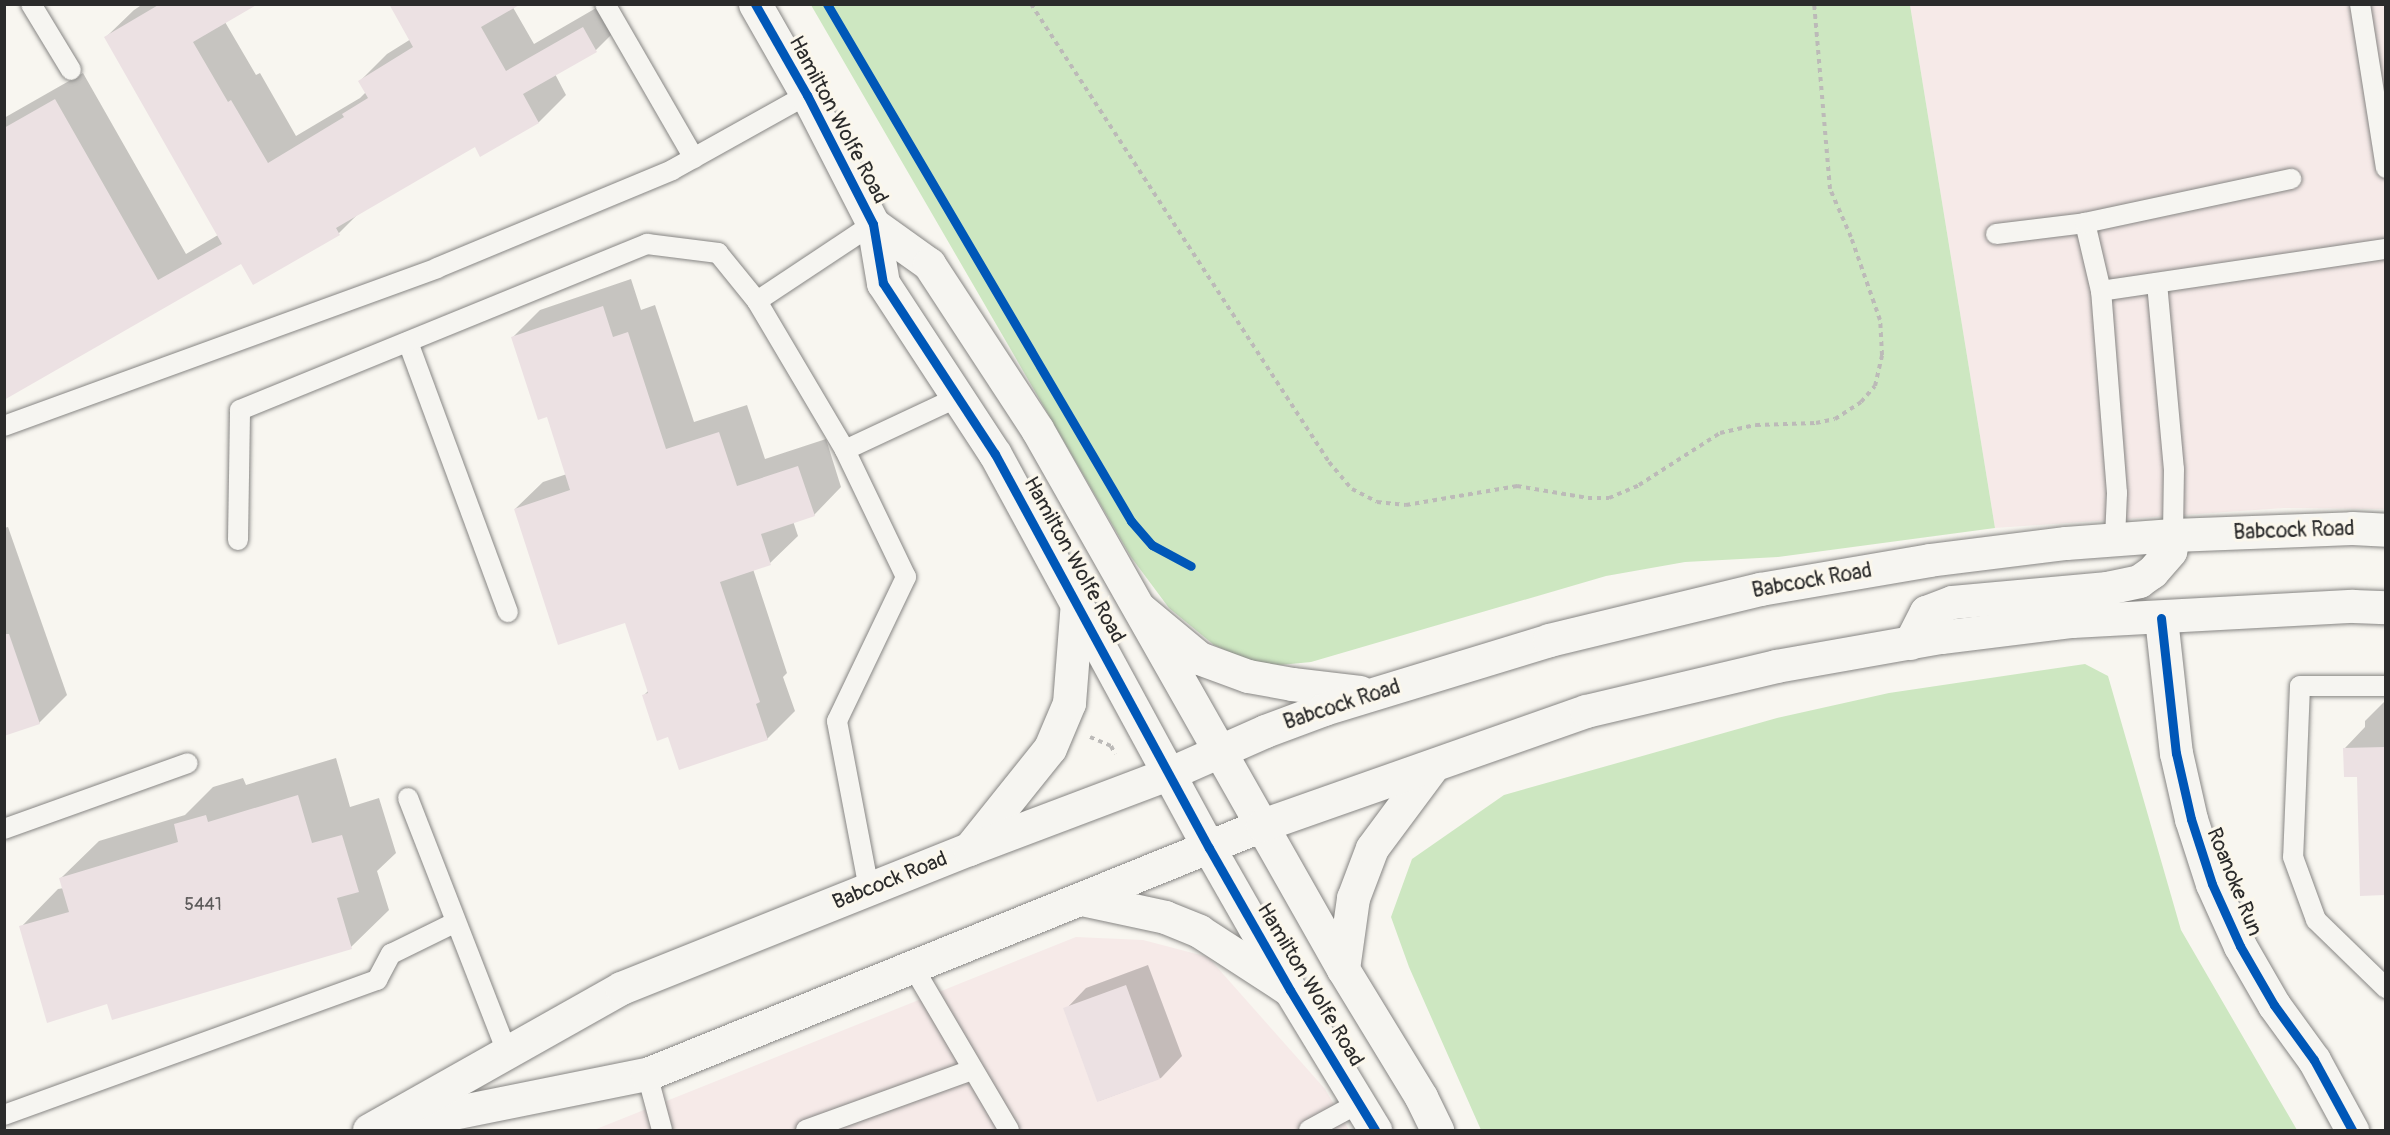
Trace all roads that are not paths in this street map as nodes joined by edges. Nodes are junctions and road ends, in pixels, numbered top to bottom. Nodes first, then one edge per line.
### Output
1 (31, 4) edge
2 (605, 4) edge
3 (755, 4) edge
4 (2361, 4) edge
5 (71, 70) dead end
6 (807, 95) junction
7 (694, 158) junction
8 (2385, 168) edge
9 (2291, 179) dead end
10 (2085, 222) junction
11 (873, 224) junction
12 (1996, 234) dead end
13 (2385, 249) edge
14 (2157, 283) junction
15 (2101, 291) junction
16 (757, 301) junction
17 (408, 342) junction
18 (958, 397) junction
19 (4, 426) edge
20 (845, 450) junction
21 (2385, 530) edge
22 (2173, 535) junction
23 (2115, 539) junction
24 (238, 540) dead end
25 (1077, 602) junction
26 (2385, 607) edge
27 (1140, 609) junction
28 (508, 612) dead end
29 (2161, 618) junction
30 (1910, 643) junction
31 (2385, 686) edge
32 (1374, 694) junction
33 (1221, 752) junction
34 (188, 763) dead end
35 (1433, 766) junction
36 (1168, 774) junction
37 (408, 798) dead end
38 (1262, 825) junction
39 (4, 829) edge
40 (1209, 848) junction
41 (969, 849) junction
42 (869, 889) junction
43 (1082, 899) junction
44 (456, 922) junction
45 (913, 967) junction
46 (1343, 969) junction
47 (2385, 988) edge
48 (1290, 990) junction
49 (507, 1052) junction
50 (972, 1070) junction
51 (647, 1074) junction
52 (1359, 1102) junction
53 (4, 1115) edge
54 (370, 1130) edge
55 (662, 1131) edge
56 (806, 1131) edge
57 (1009, 1131) edge
58 (1309, 1131) edge
59 (1375, 1131) edge
60 (1437, 1131) edge
61 (2352, 1131) edge

1 - 5 lane
2 - 7 lane
3 - 6 main road, Hamilton Wolfe Road
4 - 8 lane
6 - 7 lane
6 - 11 main road, Hamilton Wolfe Road
7 - 19 lane
9 - 10 lane
10 - 12 lane
10 - 15 lane
11 - 16 lane
11 - 18 main road, Hamilton Wolfe Road
11 - 27 main road, Hamilton Wolfe Road
13 - 14 lane
14 - 15 lane
14 - 22 lane
15 - 23 lane
16 - 17 lane
16 - 20 lane
17 - 24 lane
17 - 28 lane
18 - 20 lane
18 - 25 main road, Hamilton Wolfe Road
20 - 42 lane
21 - 22 main road, Babcock Road
22 - 23 main road, Babcock Road
22 - 30 main road
23 - 32 main road, Babcock Road
25 - 36 main road, Hamilton Wolfe Road
25 - 41 main road
26 - 29 main road, Babcock Road
27 - 32 main road
27 - 33 main road, Hamilton Wolfe Road
29 - 30 main road, Babcock Road
29 - 61 main road, Roanoke Run
30 - 35 main road, Babcock Road
31 - 47 lane
32 - 33 main road, Babcock Road
33 - 36 main road, Babcock Road
33 - 38 main road, Hamilton Wolfe Road
34 - 39 lane
35 - 38 main road, Babcock Road
35 - 46 main road
36 - 40 main road, Hamilton Wolfe Road
36 - 41 main road, Babcock Road
37 - 44 lane
38 - 40 main road, Babcock Road
38 - 46 main road, Hamilton Wolfe Road
40 - 43 main road, Babcock Road
40 - 48 main road, Hamilton Wolfe Road
41 - 42 main road, Babcock Road
42 - 49 main road, Babcock Road
43 - 45 main road, Babcock Road
43 - 48 main road
44 - 49 lane
44 - 53 lane
45 - 50 lane
45 - 51 main road, Babcock Road
46 - 60 main road, Hamilton Wolfe Road
48 - 52 main road, Hamilton Wolfe Road
49 - 54 main road, Babcock Road
50 - 56 lane
50 - 57 lane
51 - 54 main road, Babcock Road
51 - 55 lane
52 - 58 lane
52 - 59 main road, Hamilton Wolfe Road

